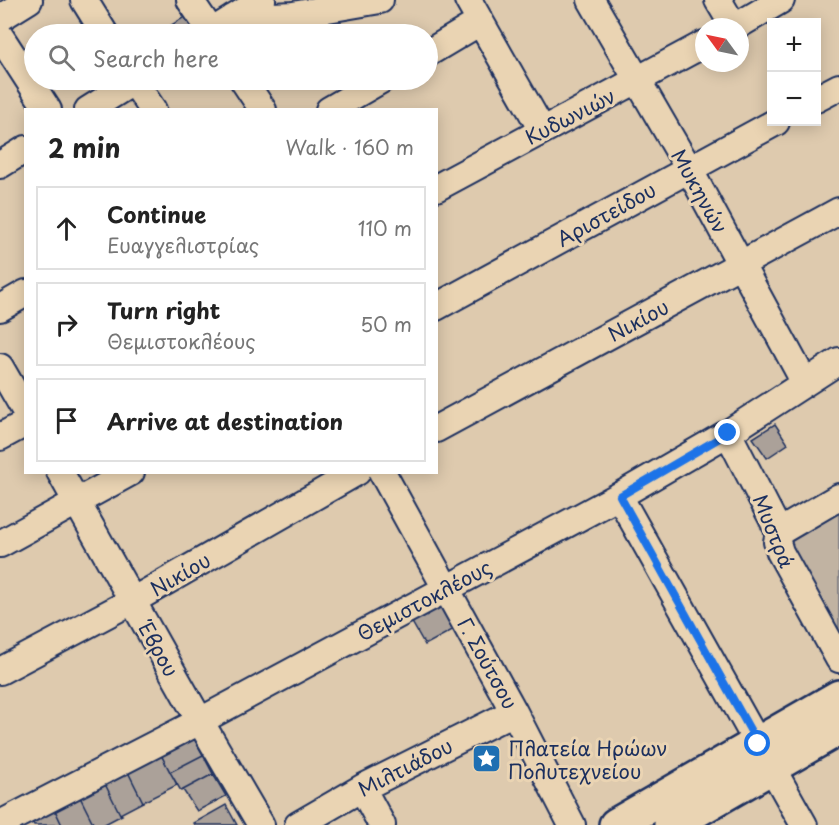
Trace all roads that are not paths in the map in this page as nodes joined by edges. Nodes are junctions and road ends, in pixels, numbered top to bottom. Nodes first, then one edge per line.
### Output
1 (29, 0) edge
2 (84, 0) edge
3 (190, 0) edge
4 (262, 0) edge
5 (380, 0) edge
6 (468, 0) edge
7 (591, 0) edge
8 (718, 0) edge
9 (782, 0) edge
10 (0, 18) edge
11 (233, 18) junction
12 (729, 18) edge
13 (749, 19) edge
14 (480, 22) junction
15 (99, 24) edge
16 (205, 24) edge
17 (225, 24) edge
18 (0, 36) edge
19 (438, 46) edge
20 (695, 49) edge
21 (24, 73) edge
22 (637, 82) junction
23 (839, 87) edge
24 (35, 90) edge
25 (119, 90) edge
26 (140, 90) edge
27 (249, 90) edge
28 (364, 90) edge
29 (821, 96) edge
30 (47, 108) edge
31 (91, 108) edge
32 (152, 108) edge
33 (261, 108) edge
34 (332, 108) edge
35 (769, 126) edge
36 (542, 130) junction
37 (24, 150) edge
38 (0, 165) edge
39 (689, 169) junction
40 (438, 187) edge
41 (839, 211) edge
42 (741, 264) junction
43 (24, 294) edge
44 (438, 306) edge
45 (0, 308) edge
46 (839, 361) edge
47 (0, 367) edge
48 (805, 383) junction
49 (24, 409) edge
50 (24, 424) edge
51 (438, 428) edge
52 (728, 433) junction
53 (0, 437) edge
54 (61, 474) edge
55 (127, 474) edge
56 (354, 474) edge
57 (383, 474) edge
58 (620, 496) junction
59 (839, 496) edge
60 (77, 502) junction
61 (779, 532) junction
62 (0, 544) edge
63 (447, 588) junction
64 (132, 601) junction
65 (839, 659) edge
66 (0, 671) edge
67 (839, 697) edge
68 (514, 712) junction
69 (200, 721) junction
70 (839, 728) edge
71 (765, 756) junction
72 (362, 788) junction
73 (0, 824) edge
74 (261, 825) edge
75 (298, 825) edge
76 (382, 825) edge
77 (572, 825) edge
78 (616, 825) edge
79 (670, 825) edge
80 (804, 825) edge

1 - 10 street
2 - 15 street
3 - 16 street
4 - 11 street
5 - 11 street
6 - 14 street
7 - 22 street, Μυκηνών
8 - 12 street
9 - 13 street
11 - 17 street
14 - 19 street
14 - 36 street
18 - 21 street
20 - 22 street, Κυδωνιών
22 - 36 street, Κυδωνιών
22 - 39 street, Μυκηνών
23 - 29 street
24 - 30 street
25 - 31 street
26 - 32 street
27 - 33 street
28 - 34 street
35 - 39 street, Αριστείδου
36 - 40 street, Κυδωνιών
37 - 38 street
39 - 42 street, Μυκηνών
39 - 44 street, Αριστείδου
41 - 42 street, Νικίου
42 - 48 street, Μυκηνών
42 - 51 street, Νικίου
43 - 45 street
46 - 48 street, Θεμιστοκλέους
47 - 49 street
48 - 52 street, Θεμιστοκλέους
50 - 53 street
52 - 58 street, Θεμιστοκλέους
52 - 61 street, Μυστρά
54 - 60 street, Έβρου
55 - 60 street
56 - 64 street, Νικίου
57 - 63 street, Γ. Σούτσου
58 - 63 street, Θεμιστοκλέους
58 - 71 street
59 - 61 street
60 - 62 street
60 - 64 street, Έβρου
61 - 65 street, Μυστρά
63 - 68 street, Γ. Σούτσου
63 - 69 street, Θεμιστοκλέους
64 - 66 street, Νικίου
64 - 69 street, Έβρου
67 - 71 main road
68 - 72 street, Μιλτιάδου
68 - 77 street, Γ. Σούτσου
69 - 73 street, Θεμιστοκλέους
69 - 74 street, Έβρου
70 - 71 main road
71 - 78 main road
71 - 79 main road
71 - 80 street
72 - 75 street, Μιλτιάδου
72 - 76 street

